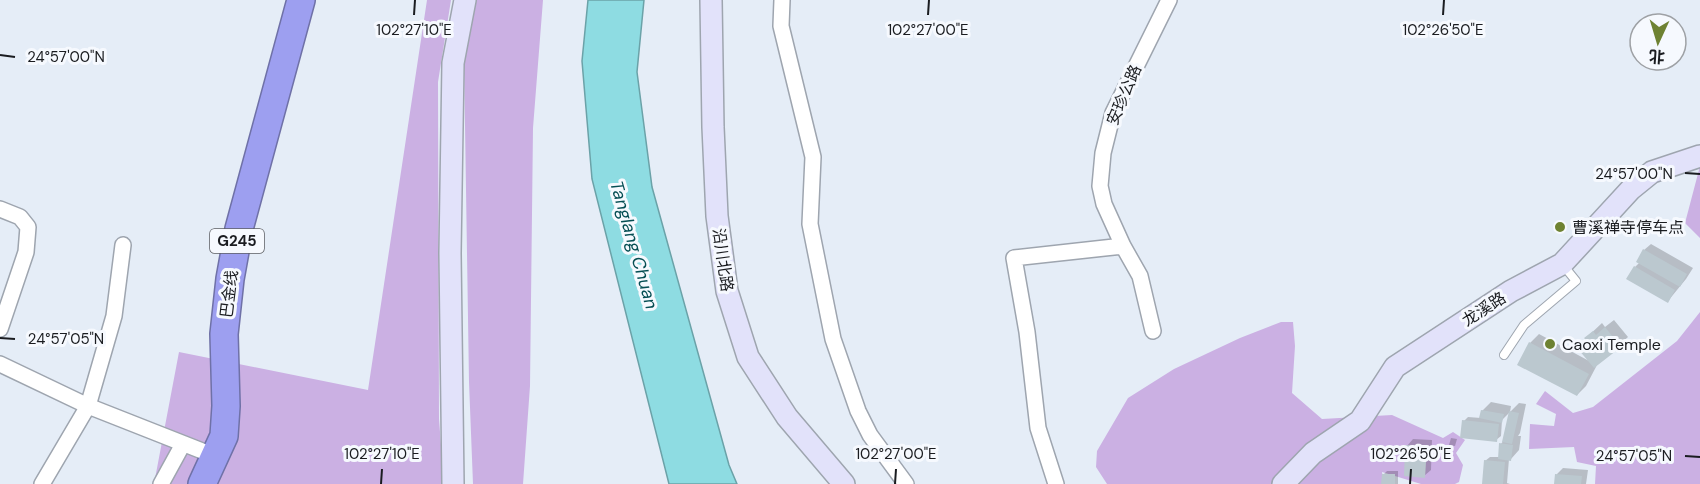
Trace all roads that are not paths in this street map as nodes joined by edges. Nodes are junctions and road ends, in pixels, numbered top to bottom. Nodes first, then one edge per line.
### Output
1 (301, 0) edge
2 (465, 0) edge
3 (711, 0) edge
4 (782, 0) edge
5 (1169, 0) edge
6 (1700, 156) edge
7 (0, 209) edge
8 (123, 245) dead end
9 (1123, 246) junction
10 (1562, 264) junction
11 (0, 329) edge
12 (1153, 331) dead end
13 (1504, 355) dead end
14 (0, 364) edge
15 (88, 406) junction
16 (183, 444) junction
17 (215, 456) junction
18 (42, 484) edge
19 (161, 484) edge
20 (202, 484) edge
21 (453, 484) edge
22 (844, 484) edge
23 (906, 484) edge
24 (1056, 484) edge
25 (1283, 484) edge

1 - 17 highway, 巴金线 / G245
2 - 21 main road
3 - 22 main road, 沿川北路
4 - 23 street
5 - 9 street, 安珍公路
6 - 10 main road, 龙溪路
7 - 11 street
8 - 15 street
9 - 12 street, 安珍公路
9 - 24 street
10 - 13 lane
10 - 25 main road, 龙溪路
14 - 15 street
15 - 16 street
15 - 18 street
16 - 17 street
16 - 19 street
17 - 20 highway, 巴金线 / G245

